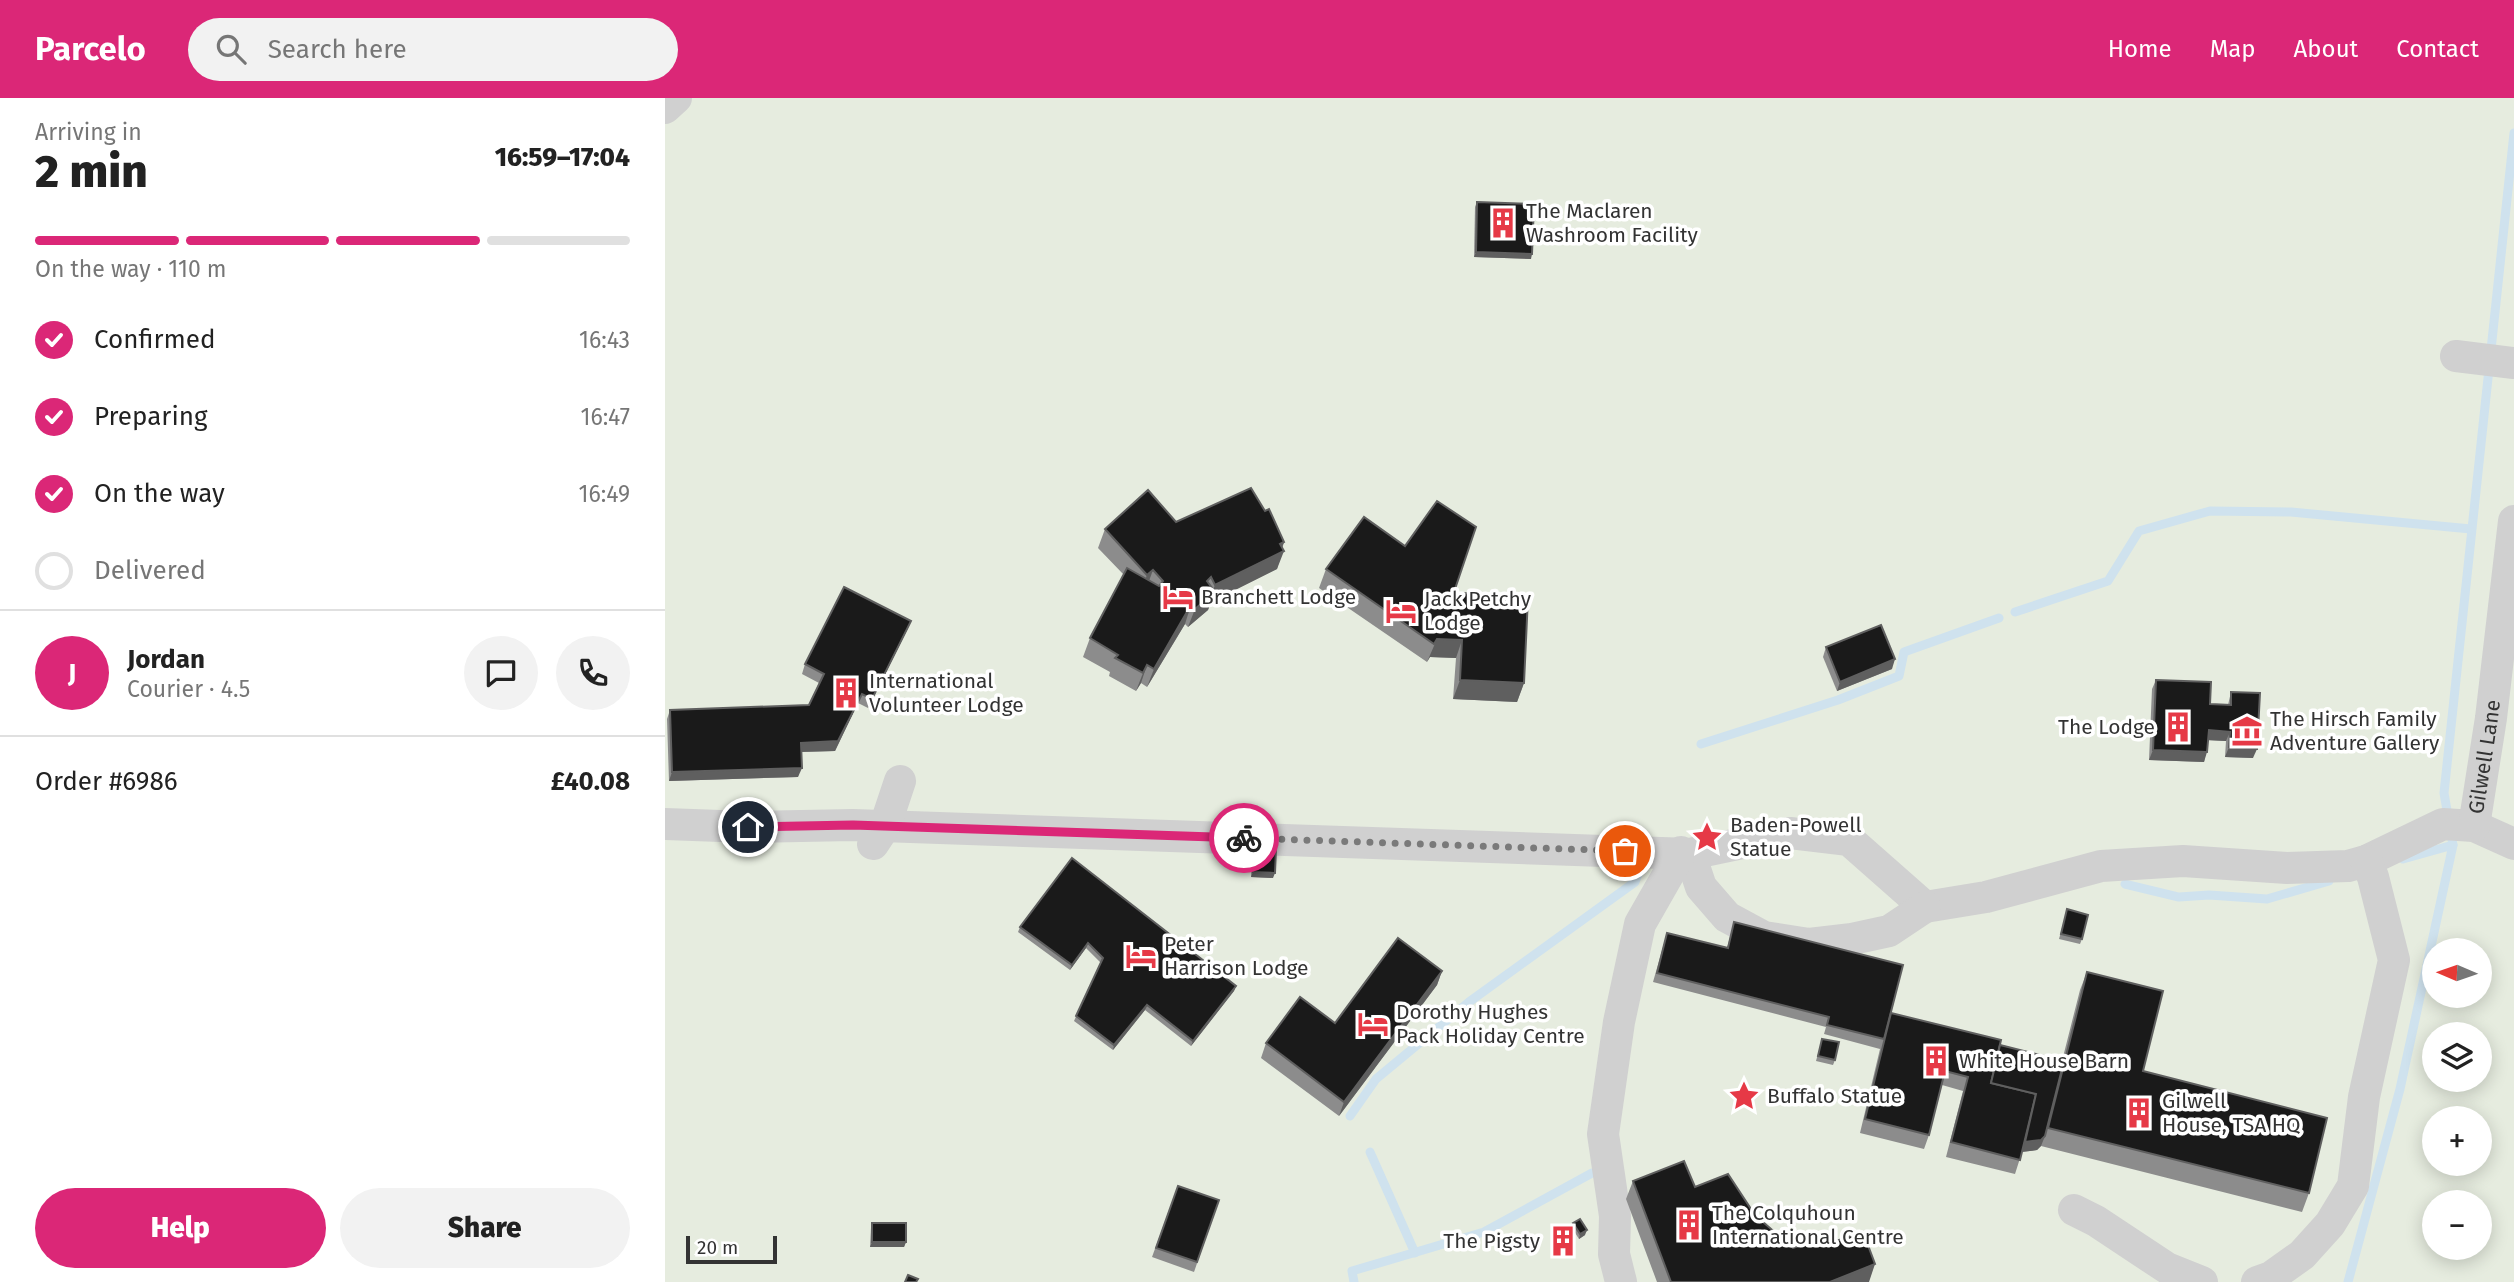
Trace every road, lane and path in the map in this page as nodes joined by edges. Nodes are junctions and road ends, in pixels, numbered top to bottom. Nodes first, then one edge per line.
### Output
1 (675, 98) edge
2 (665, 108) edge
3 (2456, 356) dead end
4 (2499, 360) edge
5 (2514, 521) edge
6 (900, 781) dead end
7 (665, 824) edge
8 (2475, 826) junction
9 (878, 837) junction
10 (2514, 844) edge
11 (1685, 853) junction
12 (2370, 869) junction
13 (1925, 907) junction
14 (2074, 1210) dead end
15 (1621, 1282) edge
16 (2202, 1282) edge
17 (2257, 1282) edge

1 - 2 street
3 - 4 street
5 - 8 street, Gilwell Lane
6 - 9 street
7 - 9 street
8 - 10 street
8 - 12 street
9 - 11 street
11 - 13 street
11 - 13 street
11 - 15 street
12 - 13 street
12 - 17 street
14 - 16 street

